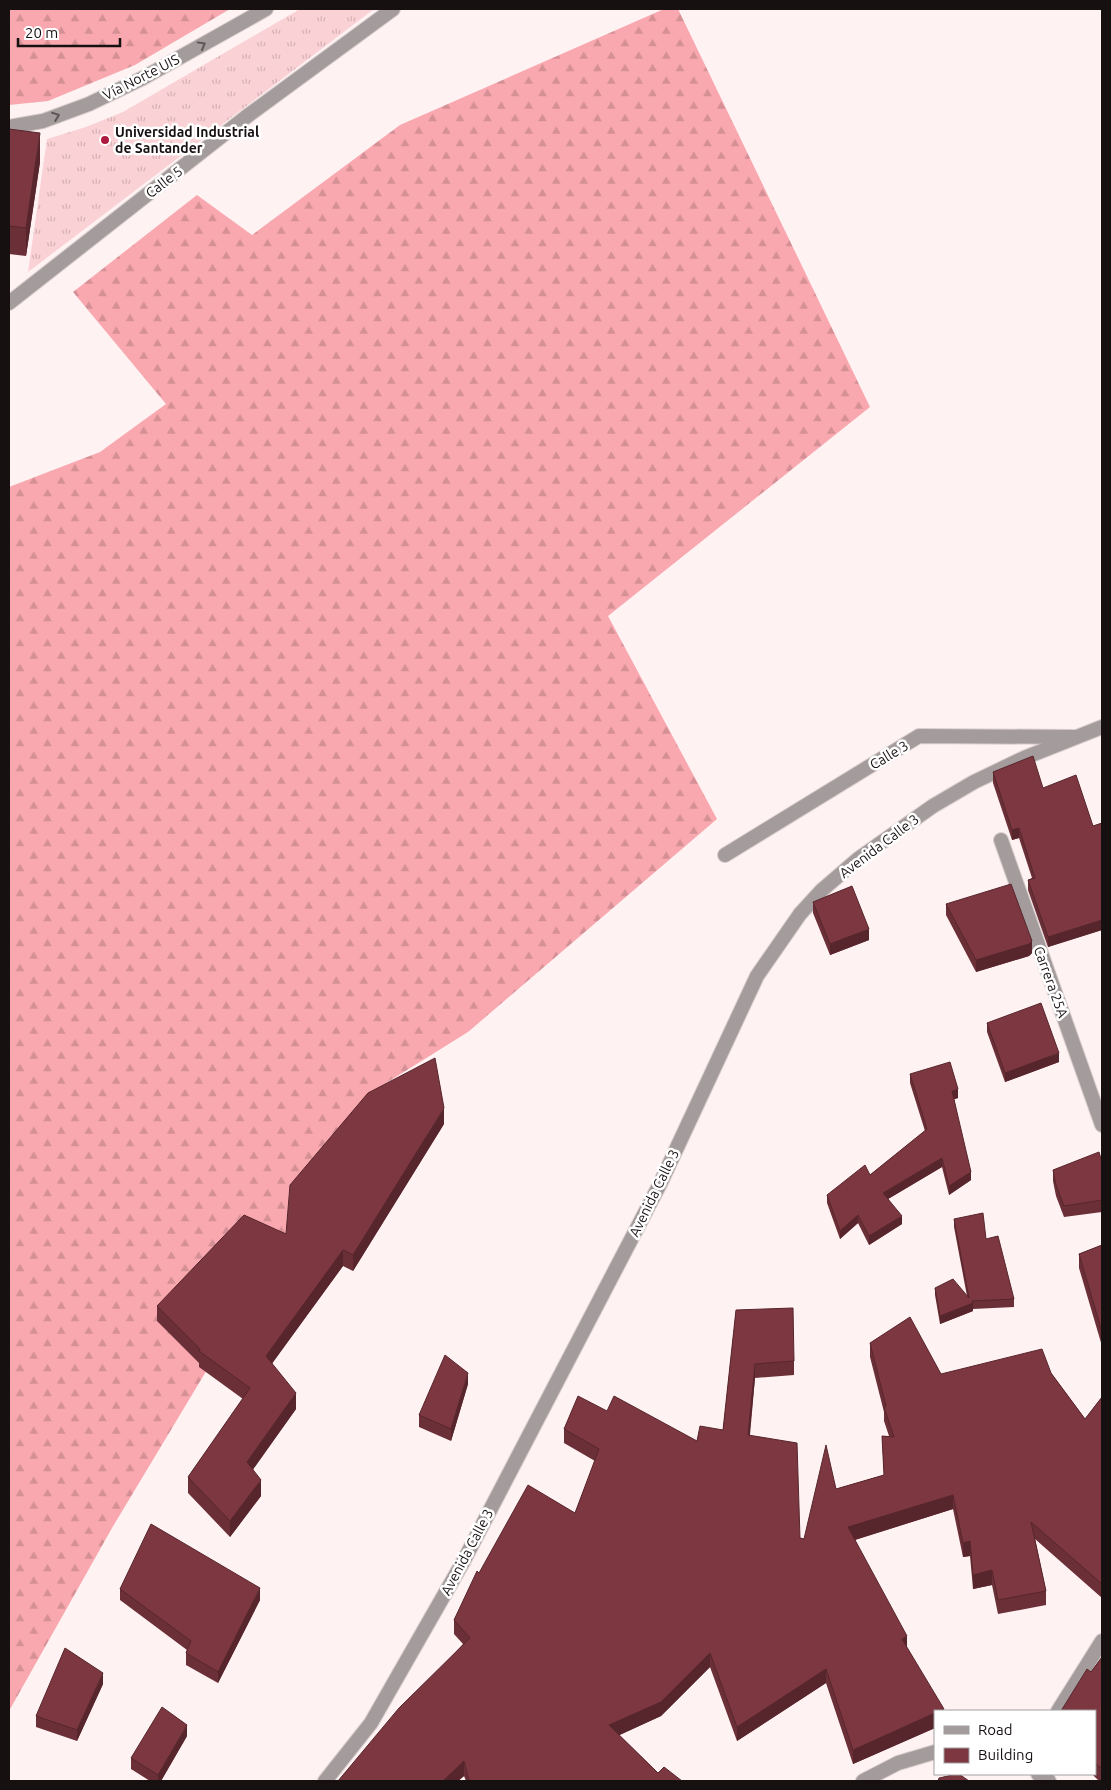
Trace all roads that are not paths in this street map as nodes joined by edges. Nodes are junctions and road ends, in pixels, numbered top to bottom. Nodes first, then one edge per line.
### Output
1 (266, 9) edge
2 (393, 9) edge
3 (9, 127) edge
4 (9, 304) edge
5 (1102, 727) edge
6 (1076, 738) junction
7 (1001, 840) dead end
8 (725, 855) dead end
9 (1102, 1124) edge
10 (1102, 1642) edge
11 (1059, 1710) edge
12 (934, 1752) edge
13 (325, 1781) edge
14 (863, 1781) edge

3 -> 1 street, Vía Norte UIS
2 - 4 street, Calle 5
5 - 6 street, Avenida Calle 3
6 - 8 street, Calle 3
6 - 13 street, Avenida Calle 3
7 - 9 street, Carrera 25A
10 - 11 street
12 - 14 street

